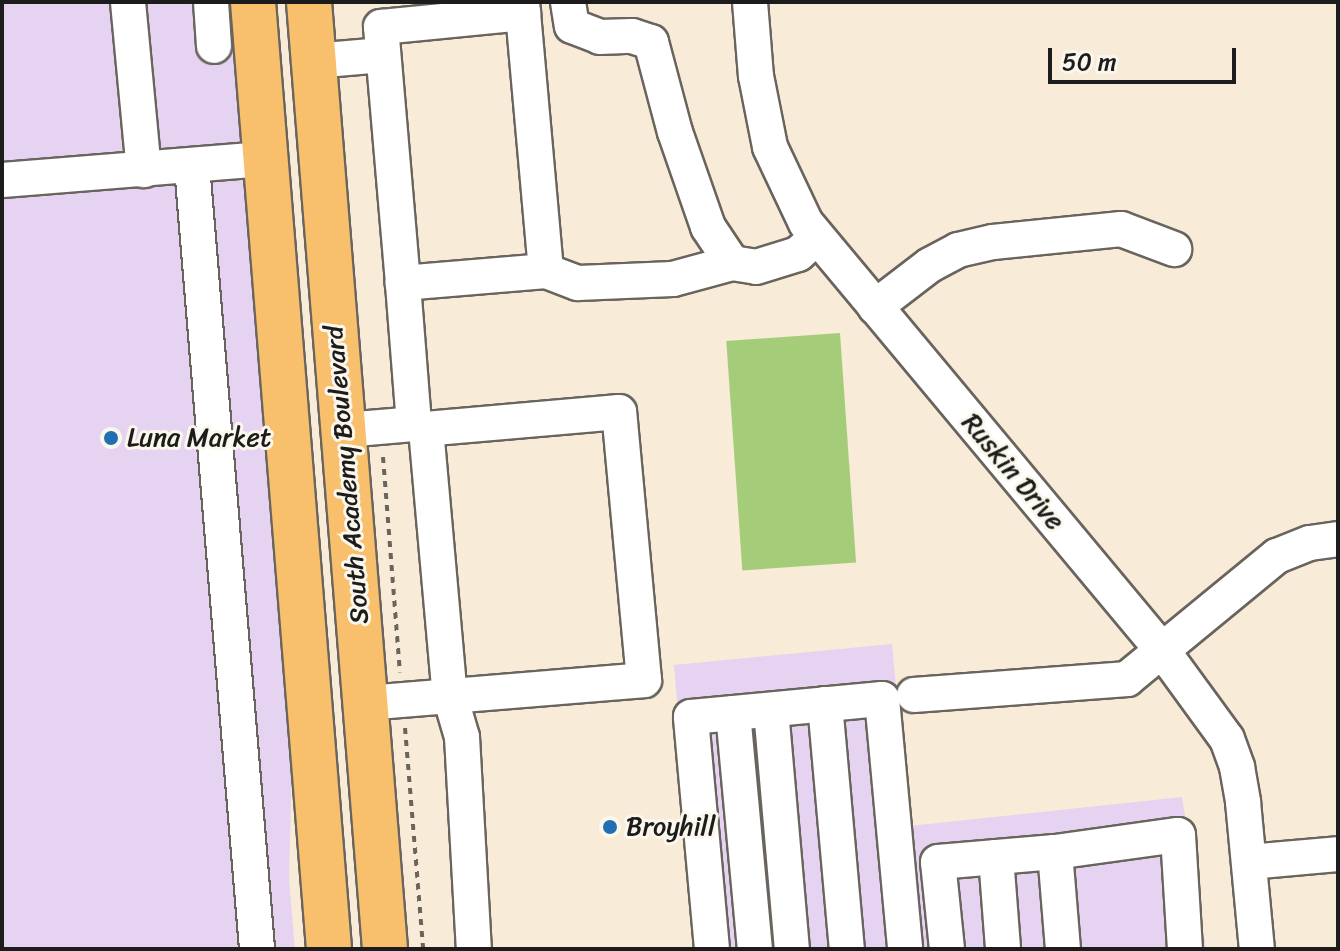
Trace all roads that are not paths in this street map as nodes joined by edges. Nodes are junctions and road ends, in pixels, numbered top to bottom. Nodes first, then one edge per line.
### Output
1 (128, 2) edge
2 (211, 2) edge
3 (253, 2) edge
4 (309, 2) edge
5 (750, 2) edge
6 (522, 8) edge
7 (570, 14) edge
8 (214, 46) dead end
9 (526, 48) junction
10 (383, 55) junction
11 (313, 61) junction
12 (265, 159) junction
13 (192, 166) junction
14 (144, 170) junction
15 (2, 180) edge
16 (817, 237) junction
17 (1174, 249) dead end
18 (732, 263) junction
19 (546, 271) junction
20 (403, 283) junction
21 (875, 307) junction
22 (420, 427) junction
23 (362, 429) junction
24 (1338, 539) edge
25 (1162, 650) junction
26 (914, 695) dead end
27 (450, 696) junction
28 (384, 702) junction
29 (825, 704) junction
30 (771, 710) junction
31 (733, 713) junction
32 (1055, 852) junction
33 (1338, 854) edge
34 (996, 857) junction
35 (938, 862) junction
36 (1249, 862) junction
37 (897, 863) junction
38 (257, 949) edge
39 (329, 949) edge
40 (385, 949) edge
41 (474, 949) edge
42 (712, 949) edge
43 (755, 949) edge
44 (792, 949) edge
45 (847, 949) edge
46 (905, 949) edge
47 (947, 949) edge
48 (1003, 949) edge
49 (1063, 949) edge
50 (1185, 949) edge
51 (1257, 949) edge

1 - 14 street
2 - 8 street
3 - 12 highway
4 - 11 highway, South Academy Boulevard
5 - 16 street, Ruskin Drive
6 - 9 street
6 - 10 street
7 - 9 street
7 - 18 street
9 - 19 street
10 - 11 street
10 - 20 street
11 - 23 highway, South Academy Boulevard
12 - 13 street
12 - 39 highway
13 - 14 street
13 - 38 street
14 - 15 street
16 - 18 street
16 - 21 street, Ruskin Drive
17 - 21 street
18 - 19 street
19 - 20 street
20 - 22 street
21 - 25 street, Ruskin Drive
22 - 23 street
22 - 27 street
22 - 27 street
23 - 28 highway, South Academy Boulevard
24 - 25 street
25 - 26 street
25 - 36 street, Ruskin Drive
27 - 28 street
27 - 41 street
28 - 40 highway, South Academy Boulevard
29 - 30 street
29 - 37 street
29 - 45 street
30 - 31 street
30 - 44 street
31 - 42 street
31 - 43 street
32 - 34 street
32 - 49 street
32 - 50 street
33 - 36 street
34 - 35 street
34 - 48 street
35 - 37 street
35 - 47 street
36 - 51 street, Ruskin Drive
37 - 46 street

